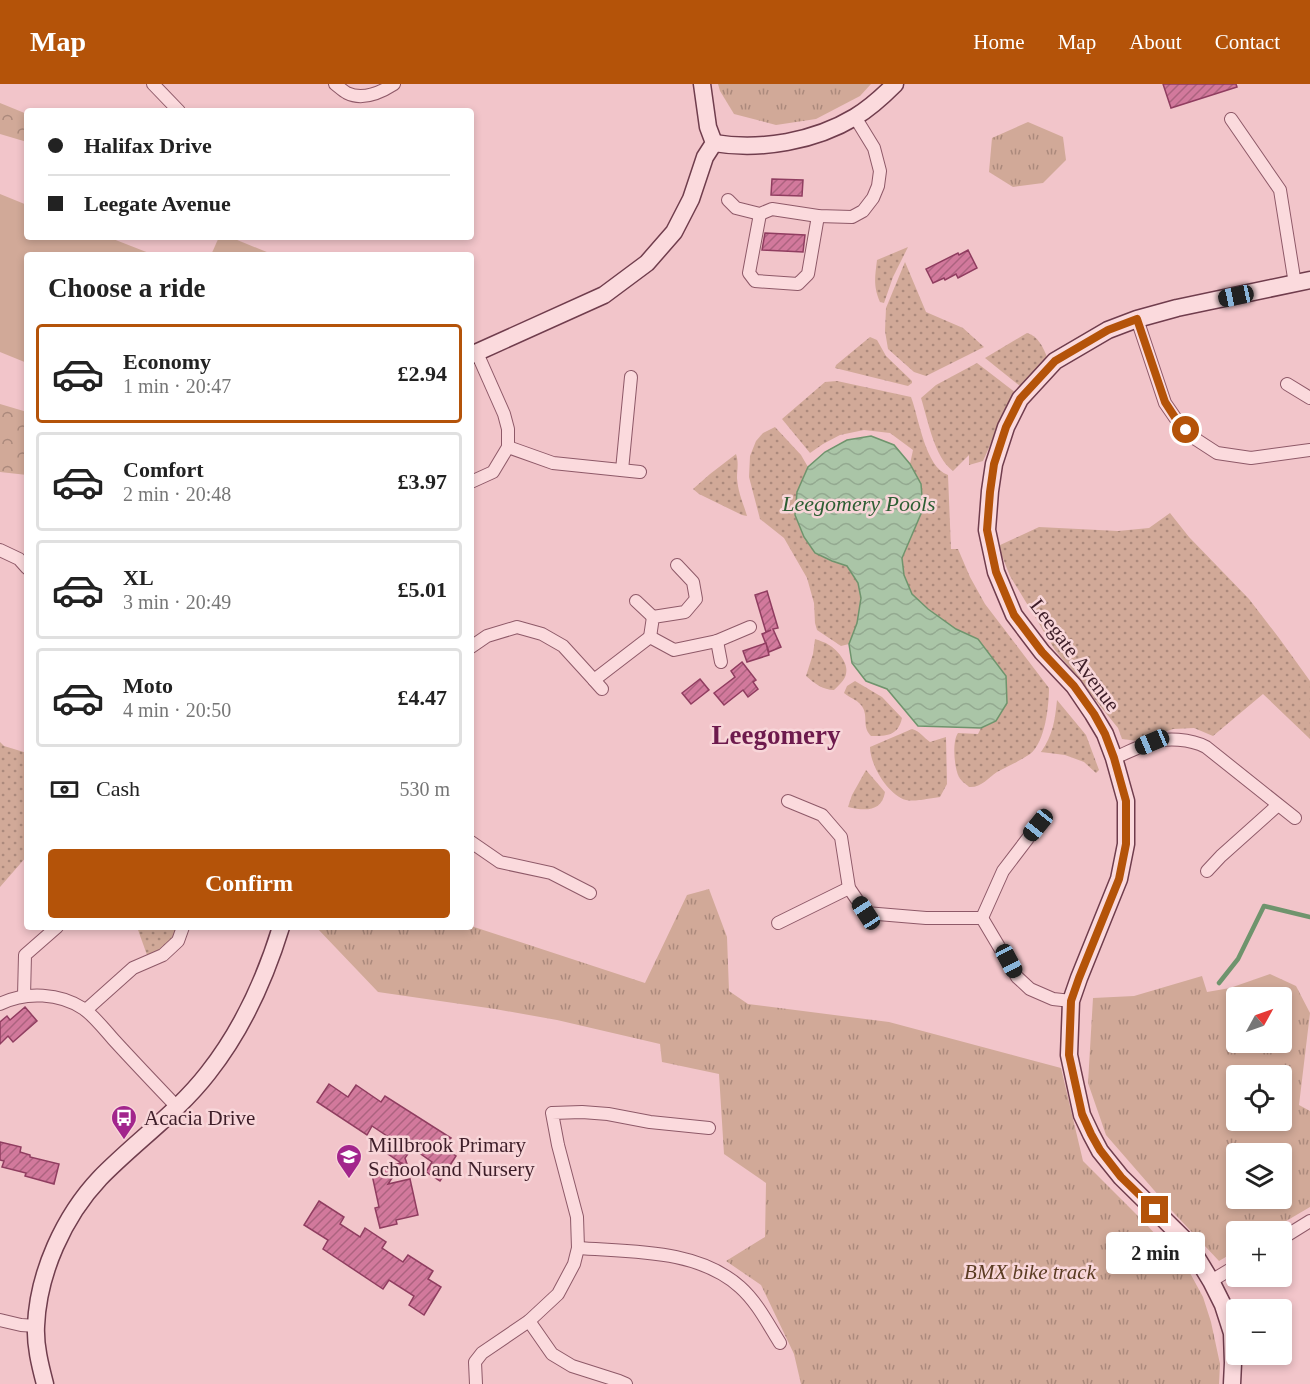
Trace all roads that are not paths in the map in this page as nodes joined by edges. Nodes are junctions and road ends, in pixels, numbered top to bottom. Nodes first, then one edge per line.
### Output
1 (153, 84) edge
2 (335, 84) edge
3 (394, 84) edge
4 (702, 84) edge
5 (895, 84) edge
6 (176, 108) edge
7 (855, 117) junction
8 (1231, 119) dead end
9 (714, 143) junction
10 (728, 200) dead end
11 (760, 214) junction
12 (818, 216) junction
13 (1303, 282) edge
14 (1137, 319) junction
15 (474, 354) edge
16 (631, 377) dead end
17 (1287, 384) dead end
18 (1310, 398) edge
19 (508, 447) junction
20 (1310, 450) edge
21 (622, 470) junction
22 (640, 471) dead end
23 (474, 481) edge
24 (0, 550) edge
25 (677, 564) dead end
26 (24, 565) edge
27 (636, 601) dead end
28 (653, 617) junction
29 (750, 627) dead end
30 (650, 637) junction
31 (717, 641) junction
32 (474, 645) edge
33 (721, 662) dead end
34 (1114, 758) junction
35 (788, 801) dead end
36 (1278, 805) junction
37 (1295, 818) dead end
38 (1038, 825) dead end
39 (474, 844) edge
40 (1207, 871) dead end
41 (849, 888) junction
42 (590, 893) dead end
43 (982, 918) junction
44 (778, 923) dead end
45 (54, 930) edge
46 (182, 930) edge
47 (280, 930) edge
48 (24, 996) junction
49 (1071, 1001) junction
50 (0, 1004) edge
51 (86, 1010) junction
52 (177, 1107) junction
53 (709, 1128) dead end
54 (1310, 1221) edge
55 (1292, 1232) edge
56 (578, 1248) junction
57 (1226, 1272) edge
58 (1211, 1281) junction
59 (0, 1320) edge
60 (529, 1321) junction
61 (36, 1326) junction
62 (780, 1343) dead end
63 (45, 1384) edge
64 (476, 1384) edge
65 (626, 1384) edge
66 (1232, 1384) edge

1 - 6 street
2 - 3 street
4 - 9 street
5 - 7 street
7 - 9 street
7 - 12 street
8 - 13 street
9 - 15 street
10 - 11 street
11 - 12 street
11 - 12 street
13 - 14 street, Leegate Avenue
14 - 20 street
14 - 34 street, Leegate Avenue
15 - 19 street
16 - 21 street
17 - 18 street
19 - 21 street
19 - 23 street
21 - 22 street
24 - 26 street
25 - 28 street
27 - 28 street
28 - 30 street
29 - 31 street
30 - 31 street
30 - 32 street
31 - 33 street
34 - 36 street
34 - 49 street, Leegate Avenue
35 - 41 street
36 - 37 street
36 - 40 street
38 - 43 street
39 - 42 street
41 - 43 street
41 - 44 street
43 - 49 street
45 - 48 street
46 - 51 street
47 - 52 street
48 - 50 street
48 - 51 street
49 - 58 street, Leegate Avenue
51 - 52 street
52 - 61 street
53 - 56 street
54 - 55 street
56 - 60 street
56 - 62 street
57 - 58 street
58 - 66 street, Leegate Avenue
59 - 61 street
60 - 64 street
60 - 65 street
61 - 63 street

